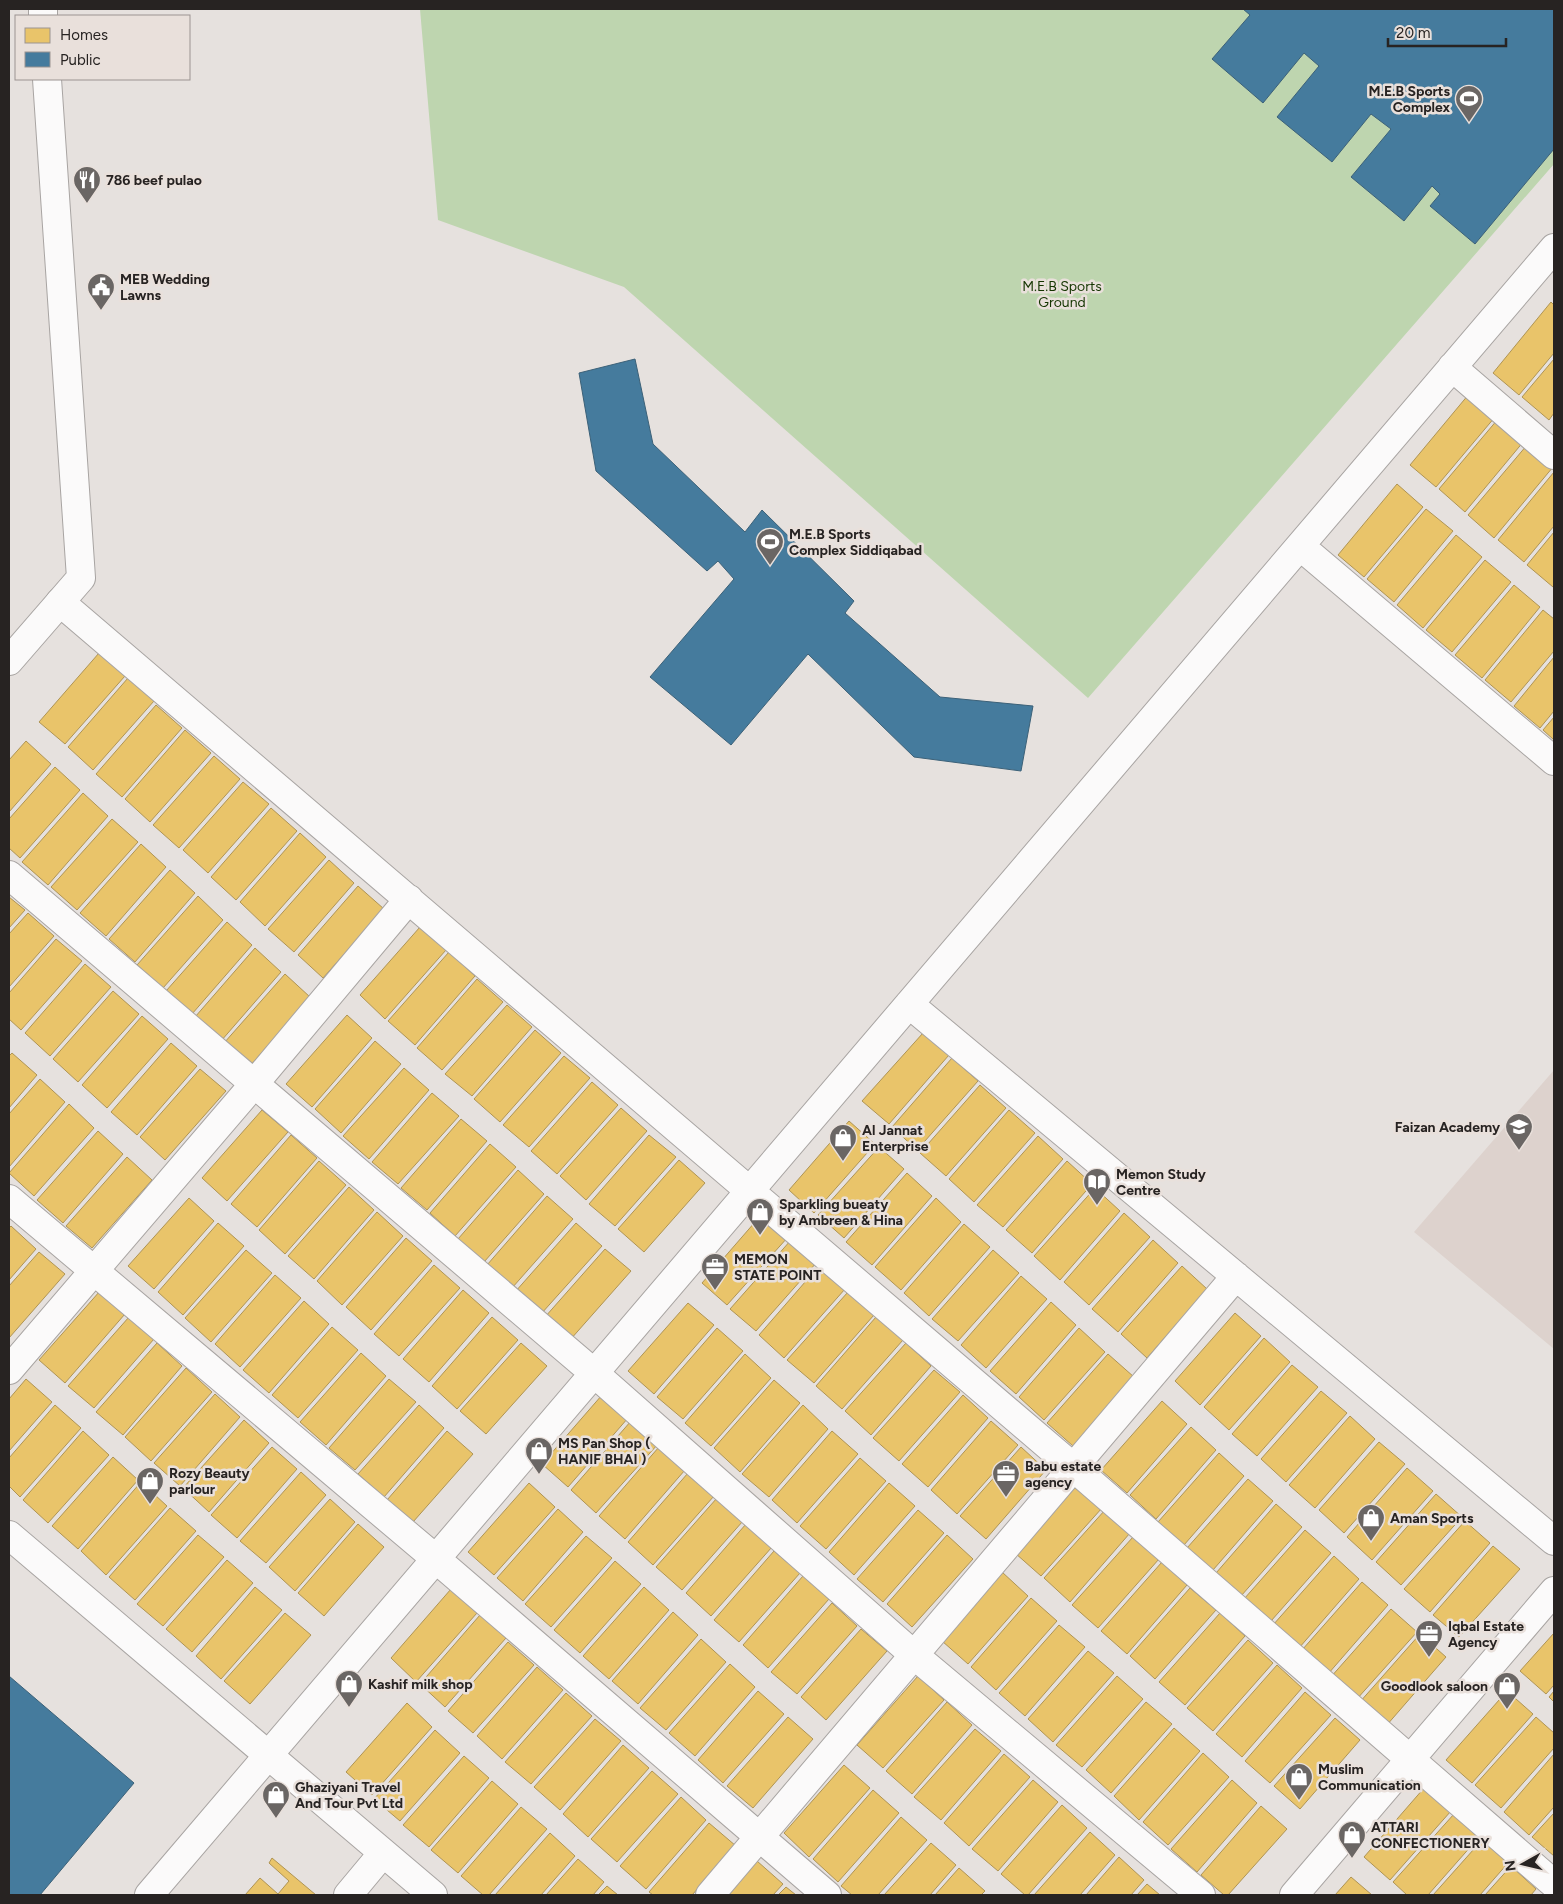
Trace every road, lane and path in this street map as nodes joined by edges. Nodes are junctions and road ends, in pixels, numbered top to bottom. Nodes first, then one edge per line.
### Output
1 (47, 80) edge
2 (1554, 248) edge
3 (1452, 367) junction
4 (1554, 455) edge
5 (1300, 546) junction
6 (60, 602) junction
7 (9, 661) edge
8 (1554, 761) edge
9 (9, 875) edge
10 (408, 900) junction
11 (909, 1004) junction
12 (254, 1084) junction
13 (750, 1190) junction
14 (9, 1199) edge
15 (94, 1270) junction
16 (1236, 1276) junction
17 (9, 1370) edge
18 (594, 1373) junction
19 (1073, 1467) junction
20 (9, 1535) edge
21 (1554, 1541) edge
22 (436, 1559) junction
23 (1554, 1591) edge
24 (914, 1655) junction
25 (268, 1755) junction
26 (1411, 1760) junction
27 (759, 1838) junction
28 (382, 1853) junction
29 (1554, 1884) edge
30 (149, 1895) edge
31 (348, 1895) edge
32 (433, 1895) edge
33 (710, 1895) edge
34 (827, 1895) edge
35 (1201, 1895) edge
36 (1294, 1895) edge

1 - 6 street
2 - 3 street
3 - 4 street
3 - 5 street
5 - 8 street
5 - 11 street
6 - 7 street
6 - 10 street
9 - 12 street
10 - 12 street
10 - 13 street
11 - 13 street
11 - 16 street
12 - 15 street
12 - 18 street
13 - 18 street
13 - 19 street
14 - 15 street
15 - 17 street
15 - 22 street
16 - 19 street
16 - 21 street
18 - 22 street
18 - 24 street
19 - 24 street
19 - 26 street
20 - 25 street
22 - 25 street
22 - 27 street
23 - 26 street
24 - 27 street
24 - 35 street
25 - 28 street
25 - 30 street
26 - 29 street
26 - 36 street
27 - 33 street
27 - 34 street
28 - 31 street
28 - 32 street

